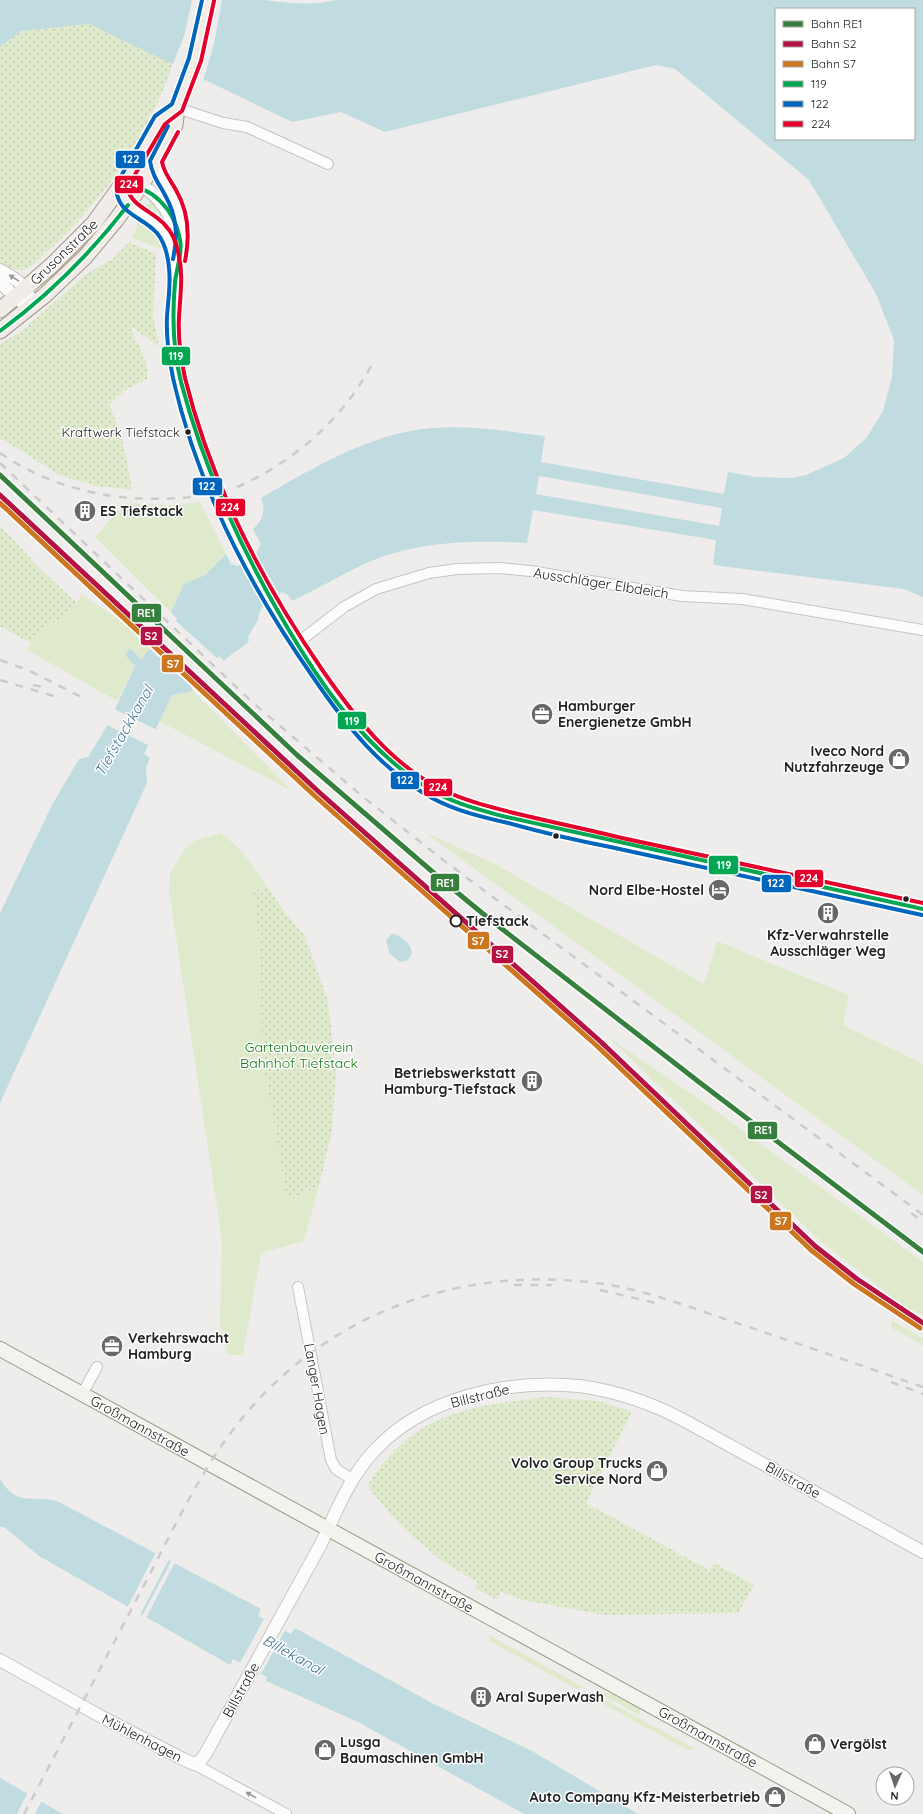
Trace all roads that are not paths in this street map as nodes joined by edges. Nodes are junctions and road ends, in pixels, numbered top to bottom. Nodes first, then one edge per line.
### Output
1 (208, 0) edge
2 (177, 108) junction
3 (156, 161) junction
4 (328, 164) dead end
5 (141, 186) junction
6 (121, 187) junction
7 (128, 205) junction
8 (181, 241) junction
9 (0, 270) edge
10 (176, 273) junction
11 (0, 282) edge
12 (21, 293) junction
13 (32, 307) junction
14 (0, 310) edge
15 (0, 331) edge
16 (923, 630) edge
17 (296, 644) junction
18 (923, 909) edge
19 (298, 1287) dead end
20 (0, 1349) edge
21 (97, 1367) dead end
22 (82, 1394) junction
23 (353, 1480) junction
24 (328, 1529) junction
25 (923, 1552) edge
26 (0, 1660) edge
27 (194, 1764) junction
28 (286, 1814) edge
29 (848, 1814) edge

1 - 2 main road, Grusonstraße
2 - 3 main road, Grusonstraße
2 - 4 street
2 - 6 main road, Grusonstraße
3 - 5 main road, Grusonstraße
3 - 8 street
5 - 6 street
5 - 7 main road, Grusonstraße
5 - 8 street
6 - 7 street
6 - 12 main road, Grusonstraße
7 - 10 street
7 - 13 main road, Grusonstraße
8 - 10 street
12 -> 9 street
10 - 17 street
11 - 12 street
12 - 13 street
12 - 14 main road, Grusonstraße
13 - 15 main road, Grusonstraße
16 - 17 street, Ausschläger Elbdeich
17 - 18 street
19 - 23 street, Langer Hagen
20 - 22 main road, Großmannstraße
21 - 22 street
22 - 24 main road, Großmannstraße
23 - 24 street, Billstraße
23 - 25 street, Billstraße
24 - 27 street, Billstraße
24 - 29 main road, Großmannstraße
26 - 27 street, Mühlenhagen
28 -> 27 street, Mühlenhagen

